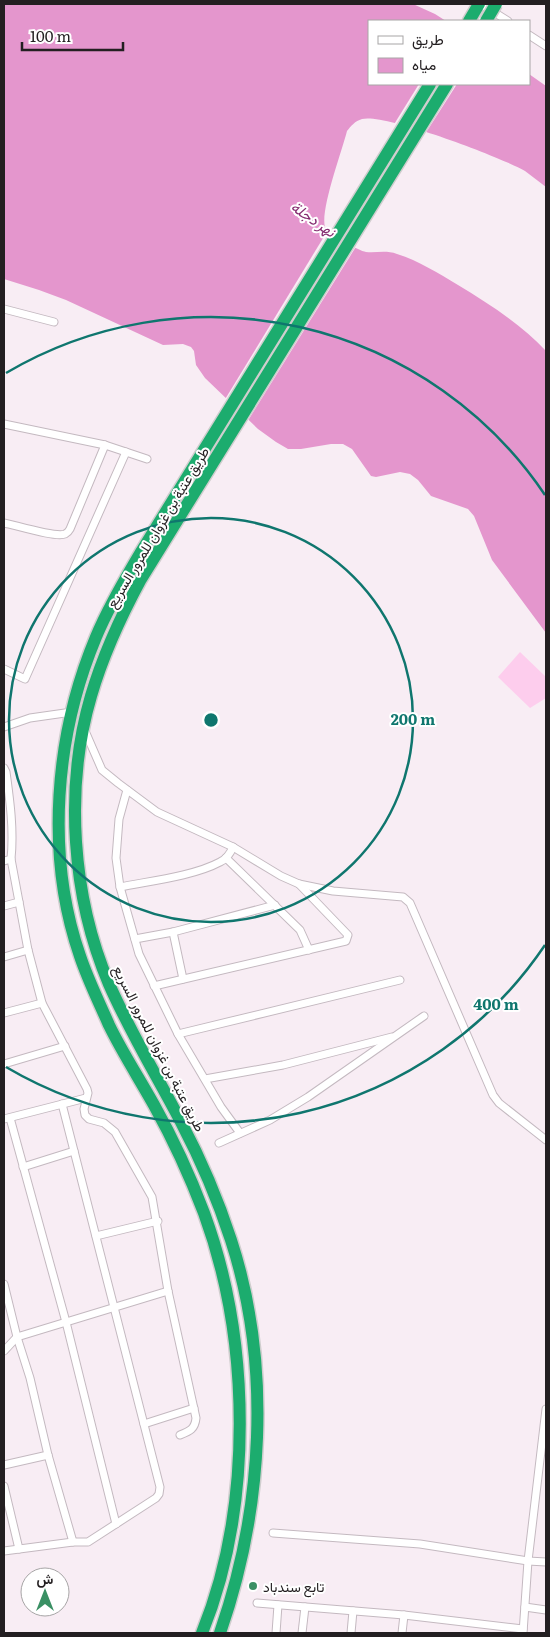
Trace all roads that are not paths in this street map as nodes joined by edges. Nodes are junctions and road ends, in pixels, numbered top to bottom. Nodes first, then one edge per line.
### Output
1 (480, 4) edge
2 (496, 4) edge
3 (469, 20) edge
4 (487, 20) edge
5 (506, 20) edge
6 (530, 36) edge
7 (546, 46) edge
8 (429, 85) edge
9 (446, 85) edge
10 (4, 309) edge
11 (54, 322) dead end
12 (4, 424) edge
13 (105, 445) junction
14 (126, 452) junction
15 (147, 459) dead end
16 (4, 523) edge
17 (4, 669) edge
18 (72, 712) junction
19 (4, 727) edge
20 (84, 728) junction
21 (4, 768) edge
22 (126, 790) junction
23 (7, 806) edge
24 (233, 848) junction
25 (226, 858) junction
26 (7, 860) edge
27 (299, 884) junction
28 (120, 887) junction
29 (19, 902) junction
30 (275, 905) junction
31 (4, 906) edge
32 (172, 932) junction
33 (135, 939) junction
34 (28, 950) junction
35 (309, 950) junction
36 (4, 957) edge
37 (183, 979) junction
38 (400, 980) dead end
39 (154, 986) junction
40 (42, 1003) junction
41 (4, 1013) edge
42 (424, 1016) dead end
43 (178, 1034) junction
44 (397, 1036) junction
45 (65, 1046) junction
46 (4, 1064) edge
47 (204, 1079) junction
48 (86, 1098) junction
49 (62, 1104) junction
50 (7, 1119) edge
51 (240, 1133) junction
52 (546, 1140) edge
53 (219, 1143) dead end
54 (74, 1151) junction
55 (23, 1167) junction
56 (158, 1221) junction
57 (96, 1236) junction
58 (4, 1284) edge
59 (168, 1291) junction
60 (114, 1307) junction
61 (66, 1322) junction
62 (17, 1337) junction
63 (4, 1351) edge
64 (194, 1408) junction
65 (546, 1409) edge
66 (144, 1424) junction
67 (180, 1435) dead end
68 (48, 1455) junction
69 (4, 1465) edge
70 (4, 1486) edge
71 (116, 1524) junction
72 (273, 1532) dead end
73 (73, 1542) junction
74 (20, 1549) junction
75 (4, 1552) edge
76 (528, 1561) junction
77 (546, 1562) edge
78 (257, 1603) dead end
79 (278, 1605) junction
80 (305, 1607) junction
81 (525, 1607) junction
82 (546, 1610) edge
83 (353, 1611) junction
84 (404, 1616) junction
85 (523, 1631) edge
86 (202, 1633) edge
87 (220, 1633) edge
88 (276, 1633) edge
89 (302, 1633) edge
90 (351, 1633) edge
91 (402, 1633) edge

1 - 3 highway
1 - 5 street
2 - 4 highway, bridge
6 - 7 street
8 - 18 highway, طريق عتبة بن غزوان للمرور السريع
9 - 20 highway, طريق عتبة بن غزوان للمرور السريع
10 - 11 street
12 - 13 street
13 - 14 street
13 - 16 street
14 - 15 street
14 - 17 street
18 - 19 street
18 - 86 highway, طريق عتبة بن غزوان للمرور السريع
20 - 22 street
20 - 87 highway, طريق عتبة بن غزوان للمرور السريع
21 - 23 street
22 - 24 street
22 - 28 street
23 - 26 street
24 - 25 street
24 - 27 street
25 - 28 street
25 - 30 street
26 - 29 street
27 - 35 street
27 - 52 street
28 - 33 street
29 - 31 street
29 - 34 street
30 - 32 street
30 - 35 street
32 - 33 street
32 - 37 street
33 - 39 street
34 - 36 street
34 - 40 street
35 - 37 street
37 - 39 street
38 - 43 street
39 - 43 street
40 - 41 street
40 - 45 street
42 - 44 street
43 - 47 street
44 - 47 street
44 - 51 street
45 - 46 street
45 - 48 street
47 - 51 street
48 - 49 street
48 - 56 street
49 - 50 street
49 - 54 street
50 - 55 street
51 - 53 street
54 - 55 street
54 - 57 street
55 - 61 street
56 - 57 street
56 - 59 street
57 - 60 street
58 - 62 street
59 - 60 street
59 - 64 street
60 - 61 street
60 - 66 street
61 - 62 street
61 - 71 street
62 - 63 street
62 - 68 street
64 - 66 street
64 - 67 street
65 - 76 street
66 - 71 street
68 - 69 street
68 - 73 street
70 - 74 street
71 - 73 street
72 - 76 street
73 - 74 street
74 - 75 street
76 - 77 street
76 - 81 street
78 - 79 street
79 - 80 street
79 - 88 street
80 - 83 street
80 - 89 street
81 - 82 street
81 - 85 street
83 - 84 street
83 - 90 street
84 - 85 street
84 - 91 street

